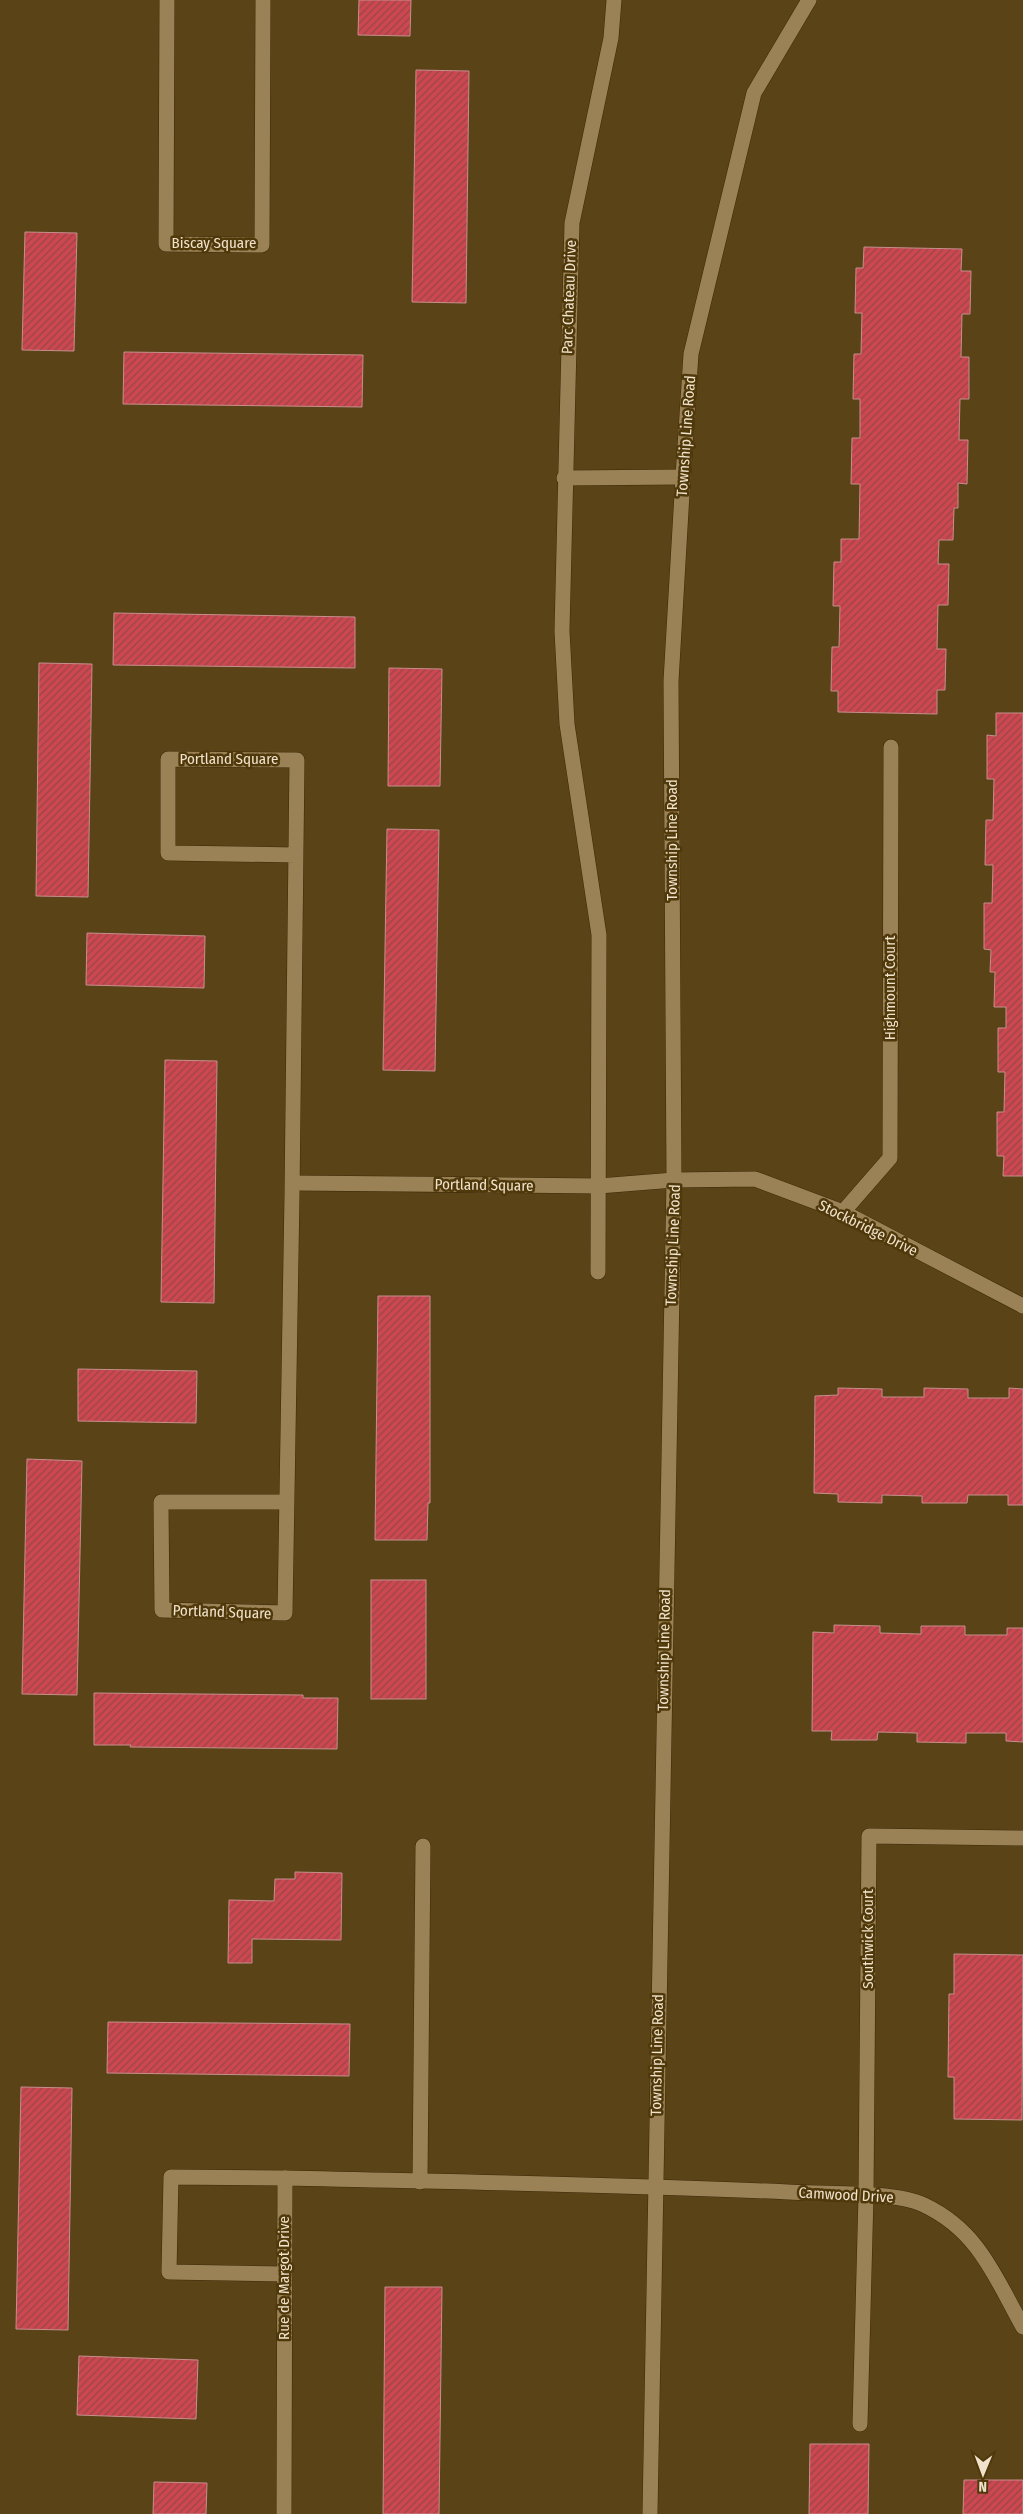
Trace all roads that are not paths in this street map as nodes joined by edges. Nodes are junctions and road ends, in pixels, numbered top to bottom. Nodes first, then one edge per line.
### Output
1 (167, 0) edge
2 (263, 0) edge
3 (614, 0) edge
4 (809, 0) edge
5 (683, 477) junction
6 (564, 478) junction
7 (890, 747) dead end
8 (296, 855) junction
9 (674, 1180) junction
10 (294, 1184) junction
11 (600, 1186) junction
12 (843, 1212) junction
13 (598, 1272) dead end
14 (1023, 1306) edge
15 (287, 1502) junction
16 (1023, 1838) edge
17 (423, 1846) dead end
18 (284, 2178) junction
19 (420, 2182) junction
20 (655, 2188) junction
21 (866, 2196) junction
22 (284, 2274) junction
23 (1023, 2327) edge
24 (860, 2424) dead end
25 (284, 2514) edge
26 (650, 2514) edge

1 - 2 street, Biscay Square
3 - 6 street, Parc Chateau Drive
4 - 5 street, Township Line Road
5 - 6 street
5 - 9 street, Township Line Road
6 - 11 street, Parc Chateau Drive
7 - 12 street, Highmount Court
8 - 8 street, Portland Square
8 - 10 street, Portland Square
9 - 11 street, Portland Square
9 - 12 street, Stockbridge Drive
9 - 20 street, Township Line Road
10 - 11 street, Portland Square
10 - 15 street, Portland Square
11 - 13 street, Parc Chateau Drive
12 - 14 street, Stockbridge Drive
15 - 15 street, Portland Square
16 - 21 street, Southwick Court
17 - 19 street
18 - 19 street
18 - 22 street, Rue de Margot Drive
18 - 22 street
19 - 20 street, Camwood Drive
20 - 21 street, Camwood Drive
20 - 26 street, Township Line Road
21 - 23 street, Camwood Drive
21 - 24 street
22 - 25 street, Rue de Margot Drive

